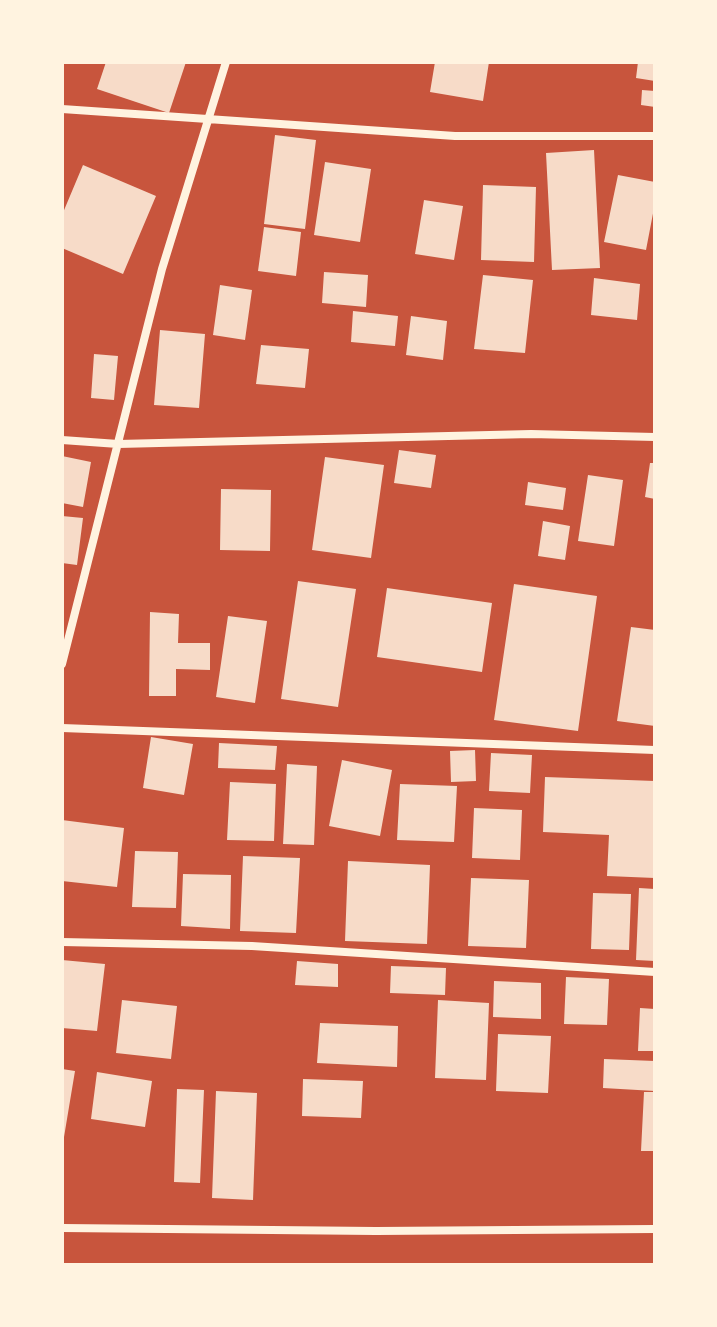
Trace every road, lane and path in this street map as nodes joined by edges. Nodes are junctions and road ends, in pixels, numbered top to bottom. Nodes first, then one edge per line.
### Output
1 (226, 62) edge
2 (62, 109) edge
3 (209, 119) junction
4 (655, 136) edge
5 (655, 437) edge
6 (62, 440) edge
7 (118, 444) junction
8 (62, 664) edge
9 (62, 728) edge
10 (655, 750) edge
11 (62, 942) edge
12 (655, 972) edge
13 (62, 1228) edge
14 (655, 1229) edge

1 - 3 street
2 - 3 street
3 - 4 street
3 - 7 street
5 - 7 street
6 - 7 street
7 - 8 street
9 - 10 street
11 - 12 street
13 - 14 street

